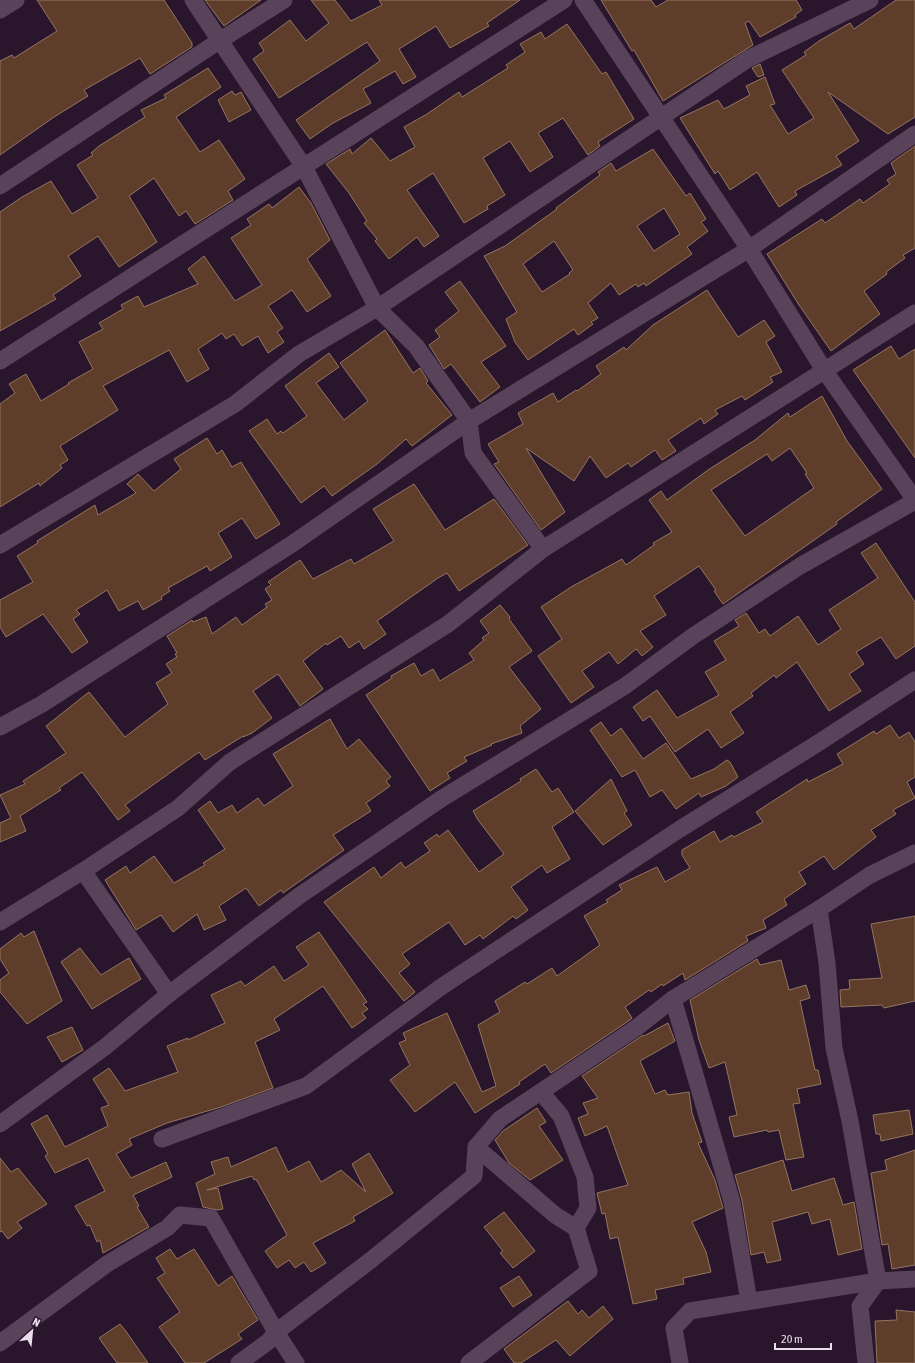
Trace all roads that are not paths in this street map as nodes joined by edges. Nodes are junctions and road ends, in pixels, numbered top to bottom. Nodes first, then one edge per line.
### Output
1 (16, 0) edge
2 (193, 0) edge
3 (284, 0) edge
4 (564, 0) edge
5 (583, 0) edge
6 (870, 0) edge
7 (0, 10) edge
8 (219, 41) junction
9 (661, 119) junction
10 (915, 134) edge
11 (304, 167) junction
12 (0, 186) edge
13 (749, 249) junction
14 (377, 308) junction
15 (915, 313) edge
16 (0, 362) edge
17 (824, 370) junction
18 (469, 420) junction
19 (915, 500) edge
20 (0, 545) edge
21 (543, 549) junction
22 (915, 680) edge
23 (0, 727) edge
24 (915, 853) edge
25 (83, 871) junction
26 (819, 910) junction
27 (0, 922) edge
28 (169, 994) junction
29 (673, 999) junction
30 (541, 1092) junction
31 (0, 1124) edge
32 (162, 1139) dead end
33 (476, 1147) junction
34 (576, 1228) junction
35 (915, 1279) edge
36 (878, 1281) junction
37 (749, 1301) junction
38 (276, 1332) junction
39 (0, 1343) edge
40 (239, 1363) edge
41 (296, 1363) edge
42 (469, 1363) edge
43 (680, 1363) edge
44 (866, 1363) edge

1 - 7 street
2 - 8 street
3 - 8 street
4 - 11 street
5 - 9 street
6 - 9 street
8 - 11 street
8 - 12 street
9 - 13 street
9 - 14 street
10 - 13 street
11 - 14 street
11 - 16 street
13 - 17 street
13 - 18 street
14 - 18 street
14 - 20 street
15 - 17 street
17 - 19 street
17 - 21 street
18 - 21 street
18 - 23 street
19 - 28 street
21 - 25 street
22 - 32 street
24 - 26 street
25 - 27 street
25 - 28 street
26 - 29 street
26 - 36 street
28 - 31 street
29 - 30 street
29 - 37 street
30 - 33 street
30 - 34 street
33 - 34 street
33 - 38 street
34 - 42 street
35 - 36 street
36 - 37 street
36 - 44 street
37 - 43 street
38 - 39 street
38 - 40 street
38 - 41 street

